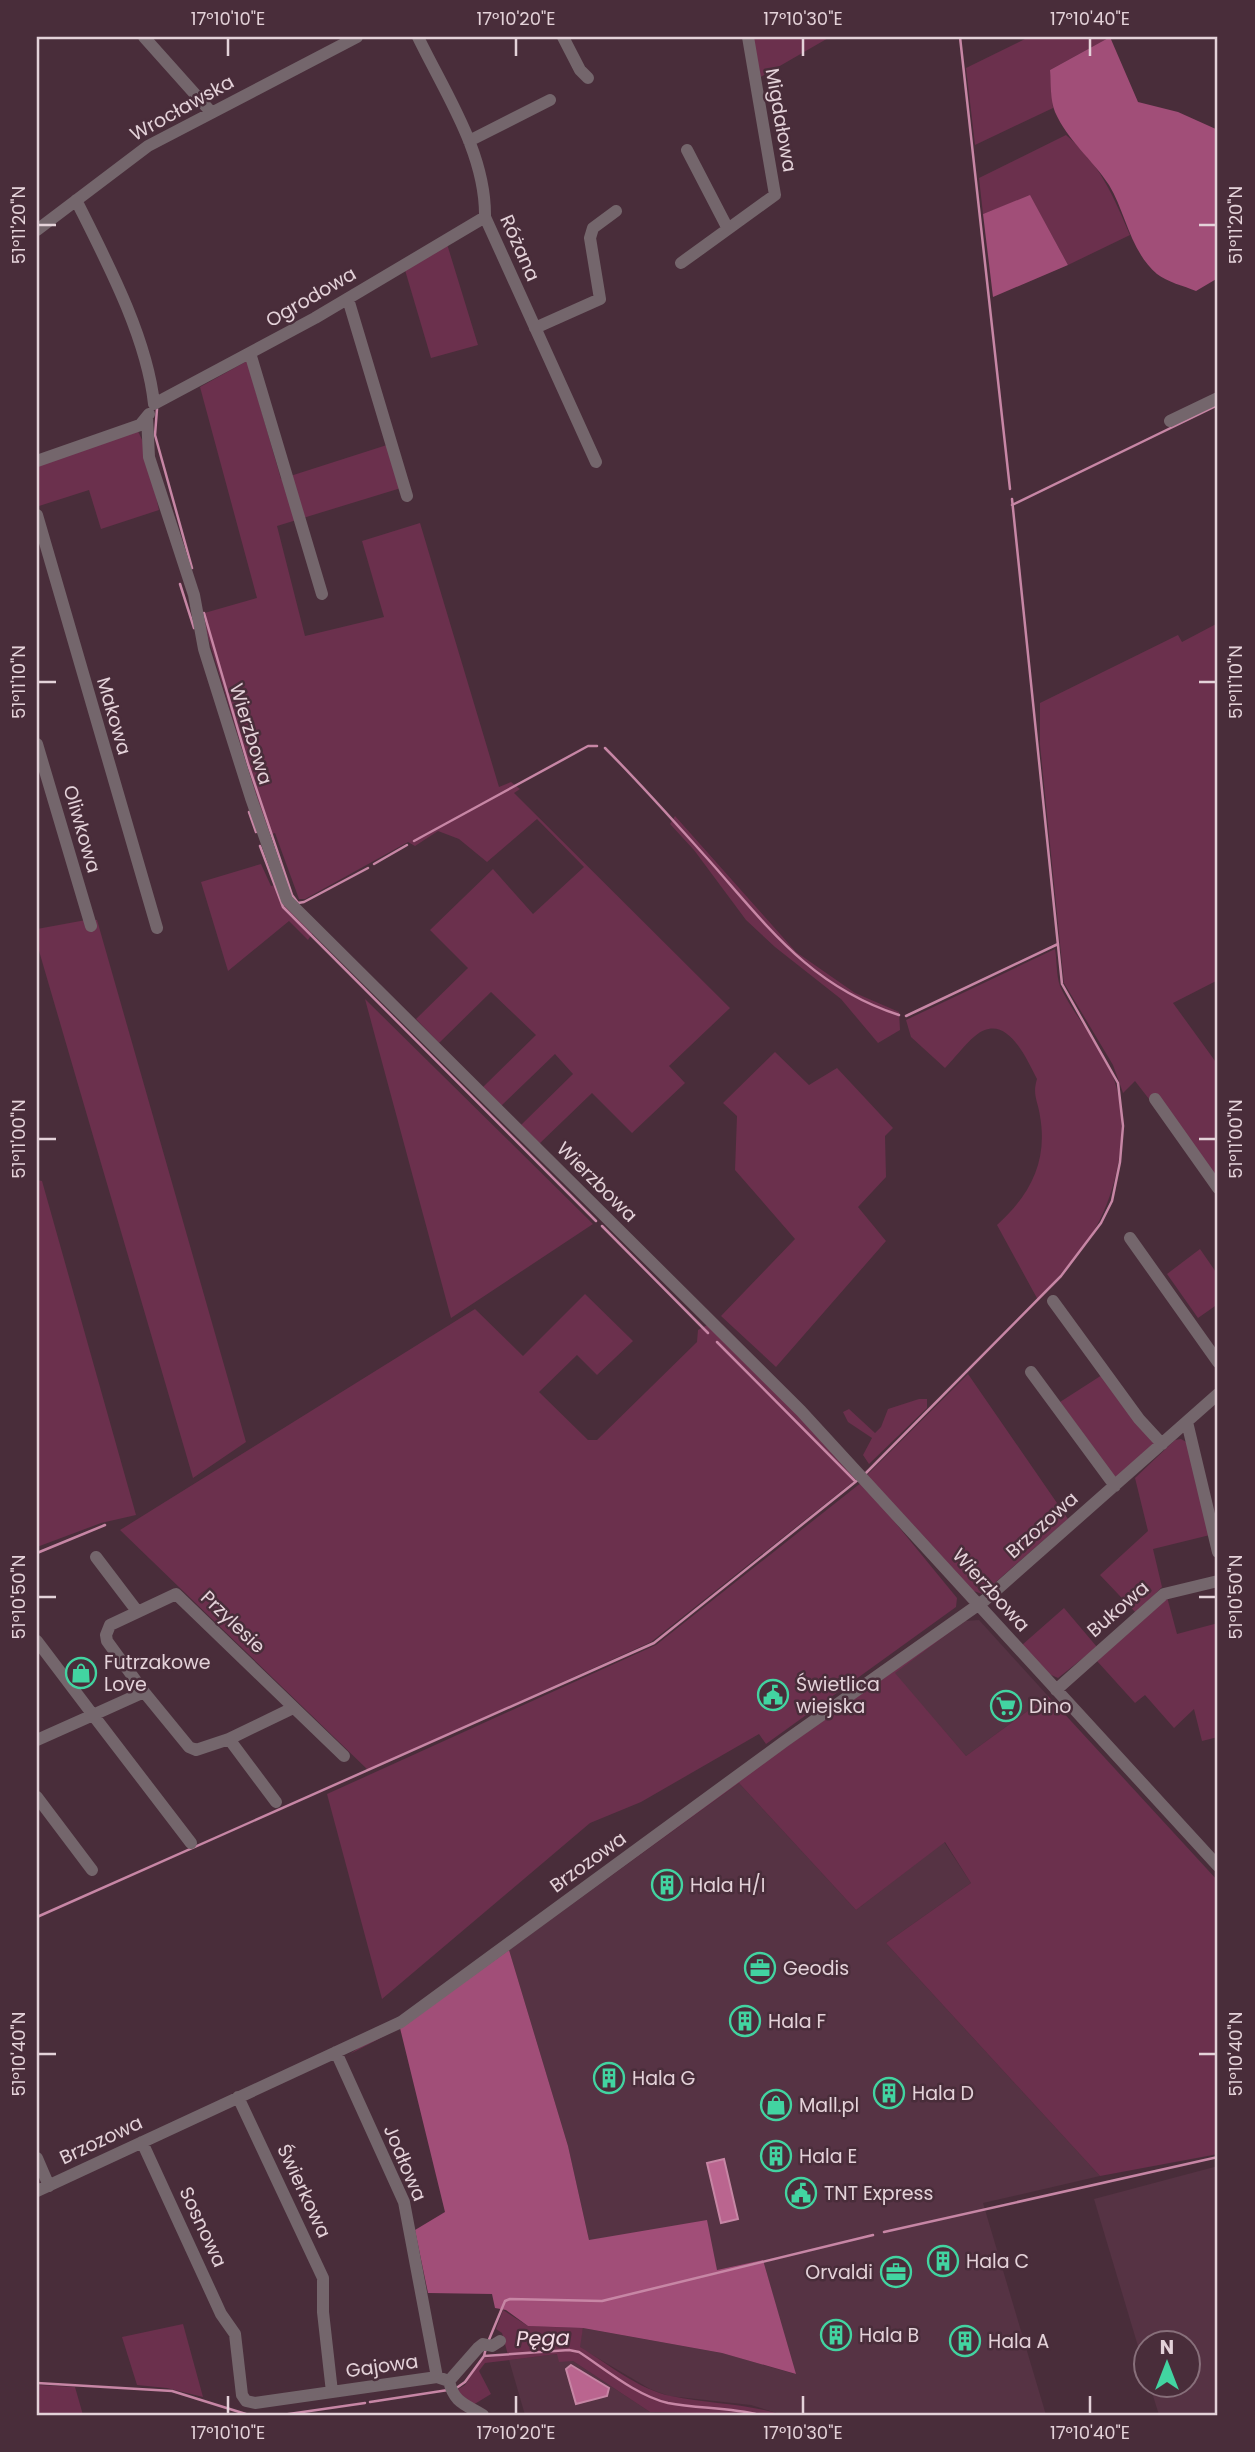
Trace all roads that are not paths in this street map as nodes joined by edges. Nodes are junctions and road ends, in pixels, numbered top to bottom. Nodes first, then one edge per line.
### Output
1 (144, 37) edge
2 (357, 37) edge
3 (418, 37) edge
4 (563, 37) edge
5 (748, 37) edge
6 (588, 78) dead end
7 (550, 100) dead end
8 (211, 112) junction
9 (469, 141) junction
10 (687, 150) dead end
11 (76, 200) junction
12 (616, 211) dead end
13 (485, 217) junction
14 (728, 229) junction
15 (37, 230) edge
16 (681, 262) dead end
17 (348, 299) junction
18 (535, 328) junction
19 (250, 353) junction
20 (1218, 398) edge
21 (154, 404) junction
22 (147, 417) junction
23 (1170, 421) dead end
24 (37, 461) edge
25 (596, 462) dead end
26 (407, 496) dead end
27 (37, 515) edge
28 (321, 594) dead end
29 (37, 744) edge
30 (90, 926) dead end
31 (157, 928) dead end
32 (1154, 1099) dead end
33 (1218, 1188) edge
34 (1130, 1238) dead end
35 (1053, 1301) dead end
36 (1218, 1362) edge
37 (1031, 1372) dead end
38 (1218, 1394) edge
39 (1187, 1422) junction
40 (1162, 1444) junction
41 (1115, 1486) junction
42 (1218, 1552) edge
43 (96, 1557) dead end
44 (1218, 1581) edge
45 (979, 1604) junction
46 (137, 1611) junction
47 (37, 1641) edge
48 (1056, 1690) junction
49 (144, 1692) junction
50 (293, 1708) junction
51 (93, 1715) junction
52 (229, 1739) junction
53 (37, 1740) edge
54 (344, 1756) dead end
55 (37, 1797) edge
56 (276, 1802) dead end
57 (191, 1843) dead end
58 (1218, 1866) edge
59 (92, 1870) dead end
60 (336, 2052) junction
61 (238, 2097) junction
62 (142, 2142) junction
63 (37, 2158) edge
64 (43, 2189) edge
65 (424, 2294) joint
66 (324, 2305) joint
67 (231, 2326) joint
68 (492, 2344) dead end
69 (447, 2384) junction
70 (332, 2392) junction
71 (483, 2415) edge

1 - 8 street
2 - 8 street, Wrocławska
3 - 9 street, Różana
4 - 6 street
5 - 14 street, Migdałowa
7 - 9 street
8 - 11 street, Wrocławska
9 - 13 street, Różana
10 - 14 street
11 - 15 street, Wrocławska
11 - 21 street
12 - 18 street
13 - 17 street, Ogrodowa
13 - 18 street, Różana
14 - 16 street, Migdałowa
17 - 19 street, Ogrodowa
17 - 26 street
18 - 25 street, Różana
19 - 21 street, Ogrodowa
19 - 28 street
20 - 23 street
21 - 22 street
22 - 24 street
22 - 45 street, Wierzbowa
27 - 31 street, Makowa
29 - 30 street, Oliwkowa
32 - 33 street
34 - 36 street
35 - 40 street
37 - 41 street
38 - 39 street, Brzozowa
39 - 40 street, Brzozowa
39 - 42 street
40 - 41 street, Brzozowa
41 - 45 street, Brzozowa
43 - 46 street
44 - 48 street, Bukowa
45 - 48 street, Wierzbowa
45 - 60 street, Brzozowa
46 - 49 street, Przylesie
46 - 50 street, Przylesie
47 - 51 street
48 - 58 street, Wierzbowa
49 - 51 street
49 - 52 street, Przylesie
50 - 52 street, Przylesie
50 - 54 street, Przylesie
51 - 53 street
51 - 57 street
52 - 56 street
55 - 59 street
60 - 61 street, Brzozowa
60 - 65 street, Jodłowa
61 - 62 street, Brzozowa
61 - 66 street, Świerkowa
62 - 64 street, Brzozowa
62 - 67 street, Sosnowa
63 - 64 street
65 - 69 street, Gajowa
66 - 70 street, Gajowa
67 - 70 street, Gajowa
68 - 69 street
69 - 70 street, Gajowa
69 - 71 street

